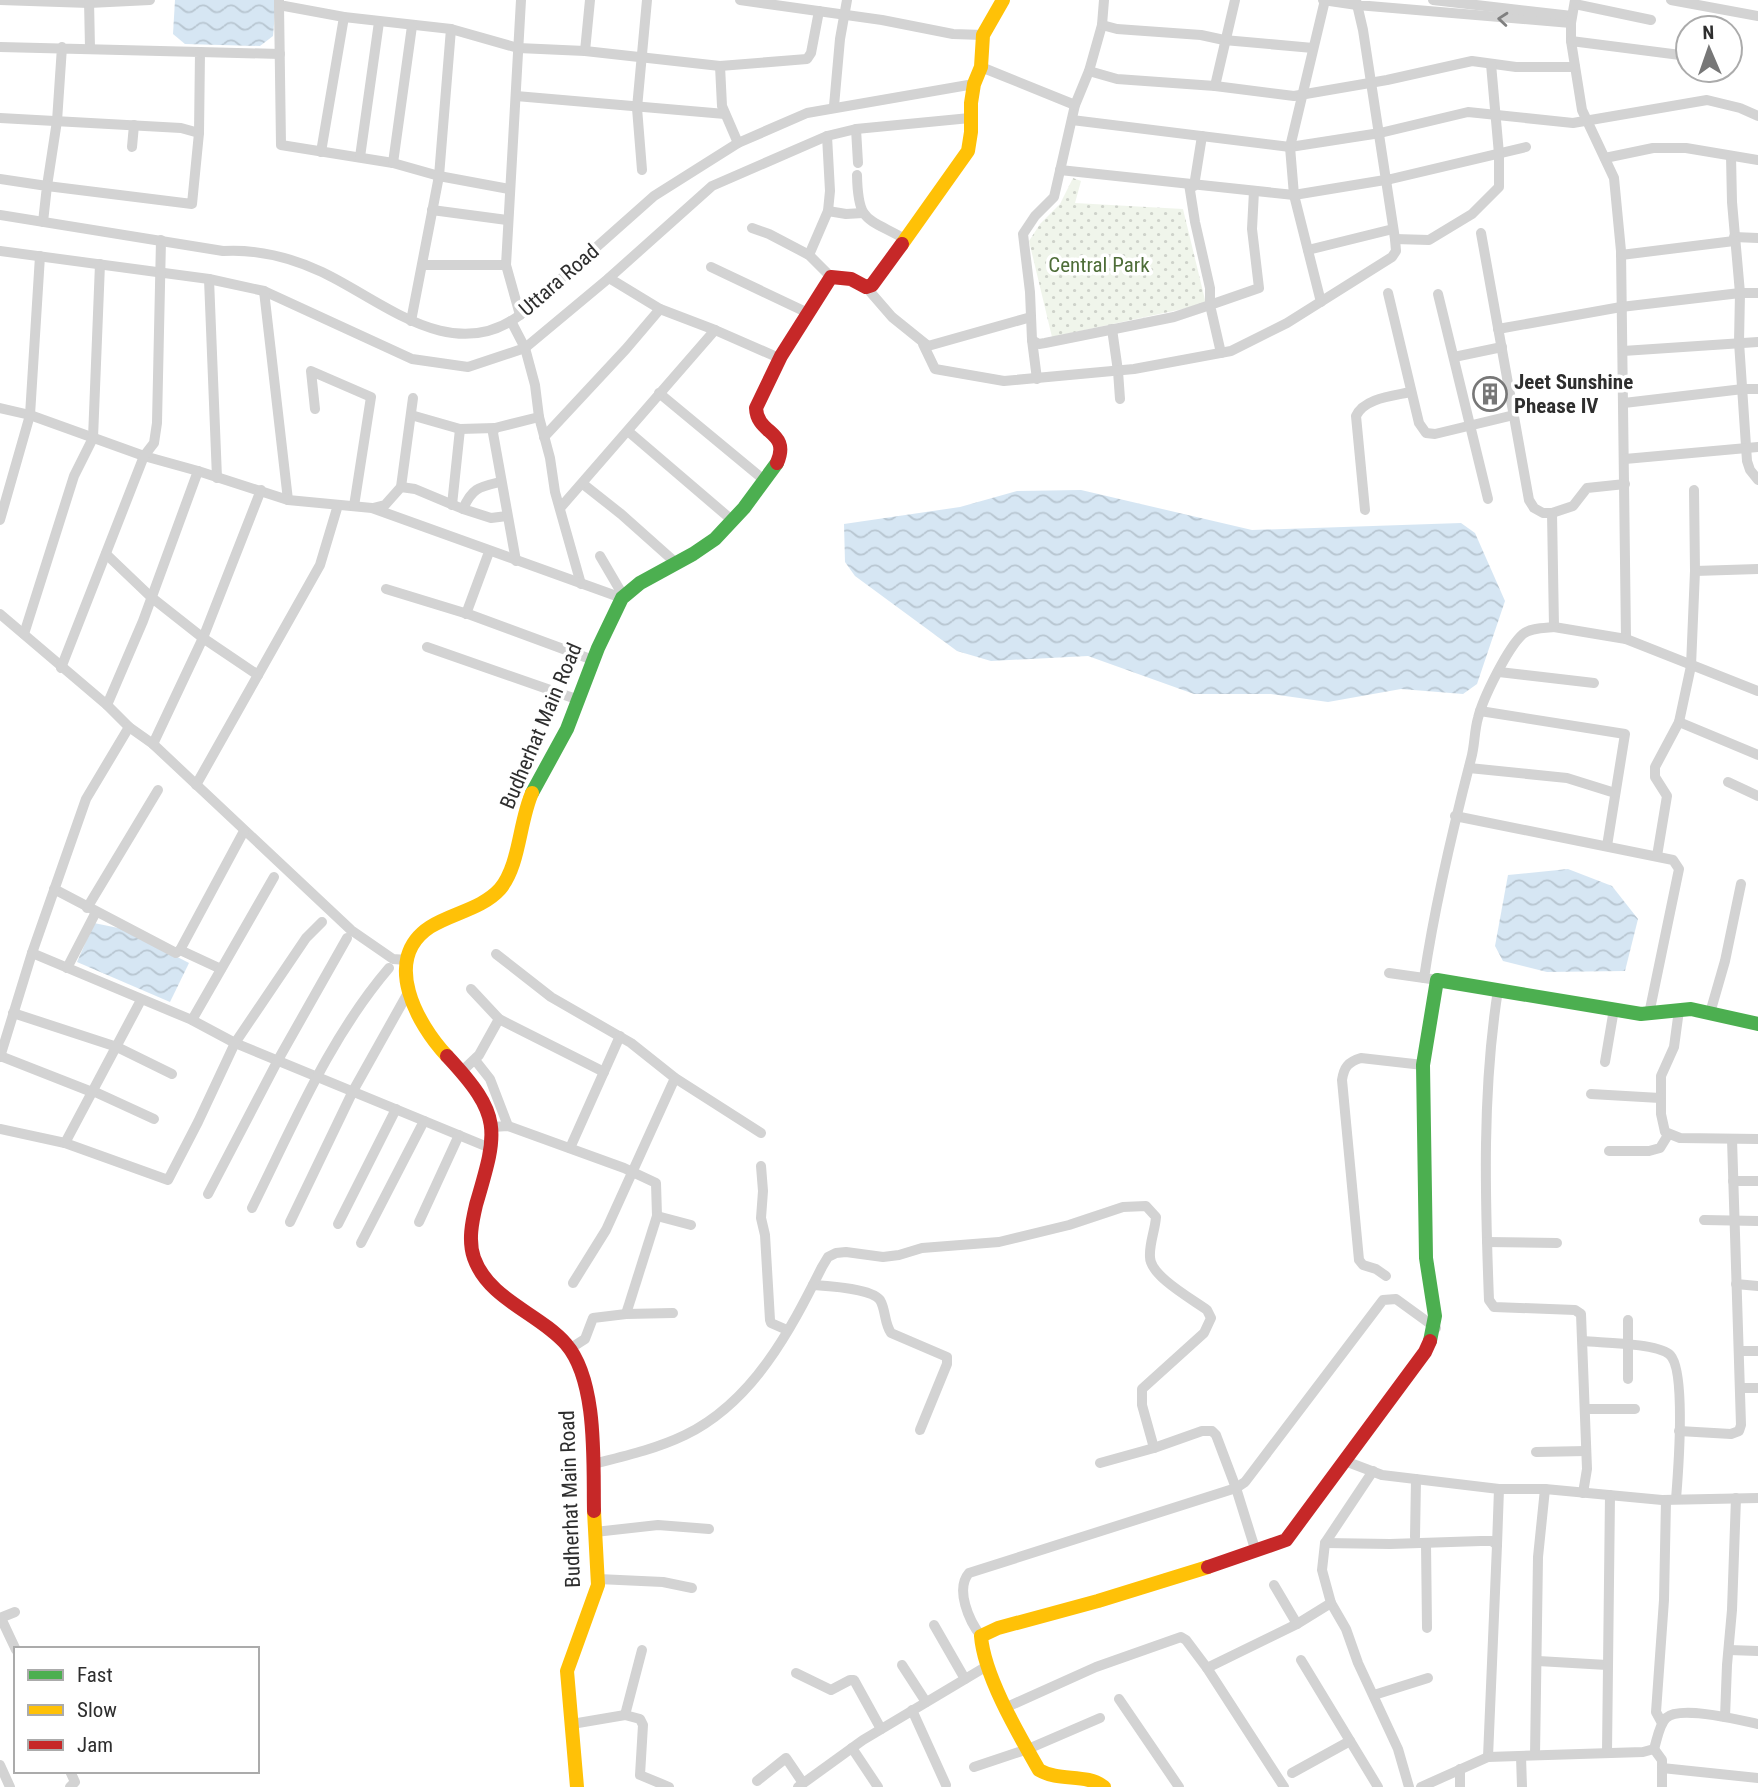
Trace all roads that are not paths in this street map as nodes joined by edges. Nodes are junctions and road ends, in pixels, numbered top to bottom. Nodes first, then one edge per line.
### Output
1 (0, 0) edge
2 (150, 0) edge
3 (521, 0) edge
4 (590, 0) edge
5 (647, 0) edge
6 (740, 0) edge
7 (847, 0) edge
8 (1003, 0) edge
9 (1104, 0) edge
10 (1235, 0) edge
11 (1324, 0) edge
12 (1433, 0) edge
13 (1671, 0) edge
14 (1447, 1) edge
15 (89, 2) edge
16 (279, 2) edge
17 (1356, 2) edge
18 (1575, 2) edge
19 (820, 11) junction
20 (845, 15) junction
21 (1758, 16) edge
22 (344, 17) junction
23 (1572, 20) junction
24 (1651, 20) dead end
25 (379, 22) junction
26 (1102, 25) junction
27 (412, 26) junction
28 (451, 29) junction
29 (983, 35) junction
30 (1224, 40) junction
31 (1571, 41) junction
32 (0, 47) edge
33 (62, 47) junction
34 (90, 48) junction
35 (518, 48) junction
36 (1313, 48) junction
37 (585, 51) junction
38 (200, 52) junction
39 (1674, 53) edge
40 (280, 54) junction
41 (642, 57) junction
42 (1491, 64) junction
43 (720, 66) junction
44 (981, 67) junction
45 (1575, 67) junction
46 (1089, 71) junction
47 (1371, 83) junction
48 (1215, 86) junction
49 (973, 92) junction
50 (516, 96) junction
51 (1303, 96) junction
52 (1075, 104) junction
53 (834, 107) junction
54 (637, 108) junction
55 (725, 114) junction
56 (1494, 114) junction
57 (1758, 116) edge
58 (0, 118) edge
59 (970, 118) junction
60 (1072, 120) junction
61 (1584, 120) junction
62 (57, 121) junction
63 (134, 125) junction
64 (856, 129) junction
65 (199, 133) junction
66 (1380, 133) junction
67 (827, 136) junction
68 (1202, 136) junction
69 (738, 143) junction
70 (132, 147) dead end
71 (1290, 147) junction
72 (1526, 147) dead end
73 (321, 152) junction
74 (1499, 154) junction
75 (1602, 154) junction
76 (1731, 156) junction
77 (360, 157) junction
78 (1758, 160) edge
79 (393, 163) junction
80 (642, 170) dead end
81 (1060, 170) junction
82 (439, 176) junction
83 (0, 179) edge
84 (1386, 180) junction
85 (1192, 185) junction
86 (47, 186) junction
87 (509, 189) junction
88 (1254, 191) junction
89 (1294, 195) junction
90 (432, 211) junction
91 (828, 211) junction
92 (863, 213) junction
93 (0, 215) edge
94 (507, 220) junction
95 (43, 222) junction
96 (752, 228) dead end
97 (1481, 233) dead end
98 (1394, 234) junction
99 (1758, 238) edge
100 (905, 239) junction
101 (1734, 239) junction
102 (161, 240) junction
103 (1308, 250) junction
104 (0, 251) edge
105 (809, 255) junction
106 (40, 256) junction
107 (1621, 256) junction
108 (100, 264) junction
109 (423, 265) junction
110 (506, 265) junction
111 (711, 267) dead end
112 (160, 272) junction
113 (831, 277) junction
114 (609, 278) junction
115 (209, 279) junction
116 (866, 288) junction
117 (264, 291) junction
118 (1388, 293) dead end
119 (1740, 293) junction
120 (1758, 293) edge
121 (1438, 294) dead end
122 (1321, 302) junction
123 (1210, 305) junction
124 (1621, 307) junction
125 (660, 309) junction
126 (808, 313) junction
127 (1031, 317) junction
128 (516, 318) junction
129 (411, 321) junction
130 (1498, 329) junction
131 (715, 330) junction
132 (1112, 330) junction
133 (919, 340) junction
134 (1032, 340) junction
135 (1740, 342) junction
136 (1758, 342) edge
137 (1502, 347) junction
138 (525, 348) junction
139 (1623, 351) junction
140 (1221, 353) junction
141 (779, 358) junction
142 (1454, 358) junction
143 (1037, 379) junction
144 (1119, 386) junction
145 (1743, 389) junction
146 (1758, 389) edge
147 (1411, 392) junction
148 (659, 393) junction
149 (413, 398) dead end
150 (1624, 403) junction
151 (0, 408) edge
152 (315, 409) dead end
153 (30, 415) junction
154 (411, 415) junction
155 (1514, 415) junction
156 (539, 417) junction
157 (1468, 426) junction
158 (495, 428) junction
159 (460, 429) junction
160 (629, 432) junction
161 (544, 437) junction
162 (93, 438) junction
163 (1752, 447) edge
164 (144, 456) junction
165 (1625, 459) junction
166 (198, 471) junction
167 (217, 478) junction
168 (764, 480) junction
169 (1758, 480) edge
170 (500, 482) junction
171 (583, 484) junction
172 (1625, 484) junction
173 (401, 487) junction
174 (1694, 489) dead end
175 (261, 490) junction
176 (1488, 499) dead end
177 (288, 500) junction
178 (338, 505) junction
179 (354, 506) junction
180 (458, 507) junction
181 (561, 507) junction
182 (372, 508) junction
183 (1365, 510) dead end
184 (1552, 513) junction
185 (507, 516) junction
186 (0, 520) edge
187 (733, 521) junction
188 (488, 552) junction
189 (106, 554) junction
190 (600, 556) dead end
191 (516, 561) junction
192 (676, 563) junction
193 (1758, 569) edge
194 (1695, 571) junction
195 (581, 584) junction
196 (386, 589) dead end
197 (151, 597) junction
198 (623, 598) junction
199 (0, 614) edge
200 (466, 614) junction
201 (1554, 627) junction
202 (24, 634) junction
203 (203, 638) junction
204 (1626, 639) junction
205 (427, 647) dead end
206 (593, 660) junction
207 (1691, 666) junction
208 (61, 668) junction
209 (1499, 672) junction
210 (258, 675) junction
211 (1594, 683) dead end
212 (1755, 687) edge
213 (579, 700) junction
214 (107, 705) junction
215 (1480, 711) junction
216 (1679, 722) junction
217 (129, 727) junction
218 (153, 744) junction
219 (1758, 755) edge
220 (1469, 768) junction
221 (1728, 782) dead end
222 (196, 785) junction
223 (158, 790) dead end
224 (1615, 793) junction
225 (1758, 796) edge
226 (1455, 816) junction
227 (244, 831) junction
228 (1607, 846) junction
229 (1657, 856) junction
230 (274, 877) dead end
231 (1741, 884) dead end
232 (54, 889) junction
233 (91, 910) junction
234 (322, 922) dead end
235 (347, 938) dead end
236 (180, 950) junction
237 (32, 953) junction
238 (496, 954) dead end
239 (407, 960) junction
240 (67, 968) junction
241 (389, 968) dead end
242 (221, 969) junction
243 (1389, 973) dead end
244 (1430, 979) junction
245 (471, 989) dead end
246 (1499, 990) junction
247 (409, 991) junction
248 (142, 1000) junction
249 (1614, 1009) junction
250 (1679, 1010) junction
251 (13, 1013) junction
252 (1710, 1013) junction
253 (1649, 1014) junction
254 (499, 1019) junction
255 (192, 1020) junction
256 (1758, 1024) edge
257 (3, 1031) edge
258 (620, 1037) junction
259 (235, 1043) junction
260 (117, 1047) junction
261 (0, 1056) edge
262 (278, 1060) junction
263 (475, 1060) junction
264 (1605, 1062) dead end
265 (1423, 1065) junction
266 (604, 1072) junction
267 (460, 1073) junction
268 (172, 1074) dead end
269 (318, 1076) junction
270 (675, 1078) junction
271 (92, 1091) junction
272 (353, 1091) junction
273 (1591, 1094) dead end
274 (1660, 1098) junction
275 (396, 1110) junction
276 (153, 1119) dead end
277 (424, 1121) junction
278 (508, 1126) junction
279 (492, 1127) junction
280 (0, 1129) edge
281 (761, 1133) dead end
282 (459, 1135) junction
283 (1668, 1135) junction
284 (1732, 1139) junction
285 (1758, 1139) edge
286 (65, 1143) junction
287 (570, 1147) junction
288 (490, 1148) junction
289 (1609, 1151) dead end
290 (761, 1166) dead end
291 (631, 1172) junction
292 (1733, 1181) junction
293 (1758, 1181) edge
294 (208, 1194) dead end
295 (252, 1208) dead end
296 (657, 1216) junction
297 (1704, 1220) dead end
298 (1734, 1221) junction
299 (1758, 1221) edge
300 (290, 1222) dead end
301 (419, 1222) dead end
302 (338, 1224) dead end
303 (691, 1225) dead end
304 (1487, 1242) junction
305 (361, 1243) dead end
306 (1557, 1243) dead end
307 (1386, 1276) dead end
308 (573, 1283) dead end
309 (813, 1284) junction
310 (1736, 1284) junction
311 (1758, 1286) edge
312 (673, 1313) dead end
313 (626, 1314) junction
314 (1628, 1320) dead end
315 (1436, 1328) junction
316 (787, 1330) junction
317 (1583, 1341) junction
318 (1628, 1345) junction
319 (571, 1348) junction
320 (1740, 1351) junction
321 (1758, 1351) edge
322 (1628, 1378) dead end
323 (1741, 1388) junction
324 (1758, 1388) edge
325 (1585, 1409) junction
326 (1635, 1409) dead end
327 (920, 1430) dead end
328 (1679, 1431) junction
329 (1154, 1448) junction
330 (1586, 1451) junction
331 (1536, 1452) dead end
332 (1345, 1461) junction
333 (1100, 1463) dead end
334 (593, 1464) junction
335 (1373, 1471) junction
336 (1416, 1479) junction
337 (1236, 1488) junction
338 (1500, 1489) junction
339 (1545, 1489) junction
340 (1583, 1493) junction
341 (1610, 1495) junction
342 (1736, 1498) junction
343 (1758, 1499) edge
344 (1671, 1500) junction
345 (709, 1529) dead end
346 (595, 1532) junction
347 (1415, 1536) dead end
348 (1325, 1543) junction
349 (1426, 1543) junction
350 (1497, 1545) junction
351 (1255, 1552) junction
352 (603, 1579) junction
353 (1274, 1585) dead end
354 (692, 1588) dead end
355 (1331, 1603) junction
356 (15, 1612) dead end
357 (1, 1618) edge
358 (934, 1625) dead end
359 (1297, 1625) junction
360 (1427, 1628) dead end
361 (981, 1636) junction
362 (15, 1647) edge
363 (642, 1650) dead end
364 (1729, 1650) junction
365 (1758, 1651) edge
366 (1301, 1660) dead end
367 (1538, 1661) junction
368 (902, 1665) dead end
369 (1607, 1665) junction
370 (987, 1666) junction
371 (1207, 1668) junction
372 (796, 1673) dead end
373 (1428, 1678) dead end
374 (965, 1679) junction
375 (1374, 1696) junction
376 (1119, 1699) dead end
377 (926, 1702) junction
378 (1007, 1707) junction
379 (912, 1710) junction
380 (625, 1715) junction
381 (1726, 1717) junction
382 (1100, 1718) dead end
383 (1662, 1723) junction
384 (572, 1724) junction
385 (1758, 1724) edge
386 (881, 1729) junction
387 (1350, 1741) junction
388 (852, 1748) junction
389 (1028, 1749) junction
390 (1654, 1749) junction
391 (1607, 1753) junction
392 (1535, 1755) junction
393 (1521, 1756) junction
394 (1488, 1757) junction
395 (974, 1767) dead end
396 (1662, 1768) junction
397 (1460, 1769) junction
398 (2, 1773) edge
399 (1292, 1773) dead end
400 (1758, 1778) edge
401 (757, 1781) dead end
402 (801, 1785) edge
403 (946, 1785) dead end
404 (1426, 1786) edge
405 (10, 1787) edge
406 (577, 1787) edge
407 (669, 1787) edge
408 (878, 1787) edge
409 (1104, 1787) edge
410 (1179, 1787) edge
411 (1284, 1787) edge
412 (1378, 1787) edge
413 (1409, 1787) edge
414 (1460, 1787) edge
415 (1522, 1787) edge
416 (1662, 1787) edge

1 - 15 street
2 - 15 street
3 - 35 street
4 - 37 street
5 - 41 street
6 - 19 street
7 - 20 street
8 - 29 street
9 - 26 street
10 - 30 street
11 - 17 street
11 - 36 street
12 - 14 street
13 - 21 street
14 - 23 street
15 - 34 street
16 - 22 street
16 - 40 street
23 -> 17 street
17 - 47 street
18 - 23 street
18 - 24 street
19 - 20 street
19 - 43 street
20 - 29 street
20 - 53 street
22 - 25 street
22 - 73 street
23 - 31 street
25 - 27 street
25 - 77 street
26 - 30 street
26 - 46 street
27 - 28 street
27 - 79 street
28 - 35 street
28 - 82 street
29 - 44 street
30 - 36 street
30 - 48 street
31 - 39 street
31 - 45 street
32 - 33 street
33 - 34 street
33 - 62 street
34 - 38 street
35 - 37 street
35 - 50 street
36 - 51 street
37 - 41 street
38 - 40 street
38 - 65 street
40 - 73 street
41 - 43 street
41 - 54 street
42 - 45 street
42 - 47 street
42 - 56 street
43 - 55 street
44 - 49 street
44 - 52 street
45 - 61 street
46 - 48 street
46 - 52 street
47 - 51 street
47 - 66 street
48 - 51 street
49 - 53 street, Uttara Road
49 - 59 street
50 - 54 street
50 - 87 street
51 - 71 street
52 - 60 street
53 - 69 street, Uttara Road
54 - 55 street
54 - 80 street
55 - 69 street
56 - 61 street
56 - 66 street
56 - 74 street
57 - 61 street
58 - 62 street
59 - 64 street
59 - 100 street
60 - 68 street
60 - 81 street
61 - 75 street
62 - 63 street
62 - 86 street
63 - 65 street
63 - 70 street
64 - 67 street
64 - 92 street
65 - 86 street
66 - 71 street
66 - 84 street
67 - 91 street
67 - 114 street
68 - 71 street
68 - 85 street
69 - 128 street, Uttara Road
71 - 89 street
72 - 74 street
73 - 77 street
74 - 84 street
74 - 98 street
75 - 76 street
75 - 107 street
76 - 78 street
76 - 101 street
77 - 79 street
79 - 82 street
81 - 85 street
81 - 127 street
82 - 87 street
82 - 90 street
83 - 86 street
84 - 89 street
84 - 98 street
85 - 88 street
85 - 123 street
86 - 95 street
87 - 94 street
88 - 89 street
88 - 123 street
89 - 103 street
90 - 94 street
90 - 109 street
91 - 92 street
91 - 105 street
92 - 100 street
93 - 95 street, Uttara Road
94 - 110 street
95 - 102 street, Uttara Road
96 - 105 street
97 - 130 street
98 - 103 street
98 - 122 street
99 - 101 street
100 - 116 street
101 - 107 street
101 - 119 street
102 - 112 street
102 - 129 street, Uttara Road
103 - 122 street
104 - 106 street
105 - 113 street
106 - 108 street
106 - 153 street
107 - 124 street
108 - 112 street
108 - 162 street
109 - 110 street
109 - 129 street
110 - 128 street
111 - 126 street
112 - 115 street
112 - 164 street
113 - 116 street
113 - 126 street, Budherhat Main Road
114 - 125 street
114 - 138 street
115 - 117 street
115 - 167 street
116 - 133 street
117 - 138 street
117 - 177 street
118 - 147 street
119 - 120 street
119 - 124 street
119 - 135 street
121 - 142 street
122 - 140 street
123 - 132 street
123 - 140 street
124 - 130 street
124 - 139 street
125 - 131 street
125 - 161 street
126 - 141 street, Budherhat Main Road
127 - 133 street
127 - 134 street
128 - 129 street, Uttara Road
128 - 138 street
130 - 137 street
131 - 141 street
131 - 148 street
132 - 134 street
132 - 144 street
133 - 143 street
134 - 143 street
135 - 136 street
135 - 139 street
135 - 145 street
137 - 142 street
137 - 155 street
138 - 156 street
139 - 150 street
140 - 144 street
141 - 168 street, Budherhat Main Road
142 - 157 street
143 - 144 street
145 - 146 street
145 - 150 street
145 - 163 street
147 - 157 street
147 - 183 street
148 - 160 street
148 - 168 street
149 - 154 street
150 - 165 street
151 - 153 street
152 - 179 street
153 - 162 street
153 - 186 street
154 - 159 street
154 - 173 street
155 - 157 street
155 - 184 street
156 - 158 street
156 - 161 street
157 - 176 street
158 - 159 street
158 - 170 street
159 - 180 street
160 - 171 street
160 - 187 street
161 - 181 street
162 - 164 street
162 - 202 street
163 - 165 street
163 - 169 street
164 - 166 street
164 - 189 street
165 - 172 street
166 - 167 street
166 - 197 street
167 - 175 street
168 - 187 street, Budherhat Main Road
170 - 180 street
170 - 185 street
171 - 181 street
171 - 192 street
172 - 184 street
172 - 204 street
173 - 180 street
173 - 182 street
174 - 194 street
175 - 177 street
175 - 203 street
177 - 178 street
178 - 179 street
178 - 210 street
179 - 182 street
180 - 185 street
181 - 195 street
182 - 188 street
184 - 201 street
185 - 191 street
187 - 192 street, Budherhat Main Road
188 - 191 street
188 - 200 street
189 - 197 street
189 - 208 street
190 - 198 street
191 - 195 street
192 - 198 street, Budherhat Main Road
193 - 194 street
194 - 207 street
195 - 198 street
196 - 200 street
197 - 203 street
197 - 214 street
198 - 206 street, Budherhat Main Road
199 - 202 street
200 - 206 street
201 - 204 street
201 - 209 street
202 - 208 street
203 - 210 street
203 - 218 street
204 - 207 street
205 - 213 street
206 - 213 street, Budherhat Main Road
207 - 212 street
207 - 216 street
208 - 214 street
209 - 211 street
209 - 215 street
210 - 222 street
213 - 239 street, Budherhat Main Road
214 - 217 street
215 - 220 street
215 - 224 street
216 - 219 street
216 - 229 street
217 - 218 street
217 - 232 street
218 - 222 street
220 - 224 street
220 - 226 street
221 - 225 street
222 - 227 street
223 - 233 street
224 - 228 street
226 - 228 street
226 - 244 street
227 - 236 street
227 - 239 street
228 - 229 street
229 - 253 street
230 - 242 street
231 - 252 street
232 - 233 street
232 - 237 street
233 - 236 street
233 - 240 street
234 - 259 street
235 - 262 street
236 - 242 street
237 - 240 street
237 - 251 street
238 - 258 street
239 - 247 street
240 - 248 street
241 - 269 street
242 - 255 street
243 - 244 street
244 - 246 street
244 - 265 street
245 - 254 street
246 - 249 street
246 - 304 street
247 - 267 street
247 - 272 street
248 - 255 street
248 - 260 street
249 - 253 street
249 - 264 street
250 - 252 street
250 - 253 street
250 - 274 street
251 - 257 street
251 - 260 street
252 - 256 street
254 - 263 street
254 - 266 street
255 - 259 street
257 - 261 street
258 - 266 street
258 - 270 street
259 - 262 street
259 - 286 street
260 - 268 street
260 - 271 street
261 - 271 street
262 - 269 street
262 - 294 street
263 - 267 street
263 - 278 street
265 - 307 street
265 - 315 street
266 - 287 street
267 - 279 street
269 - 272 street
269 - 295 street
270 - 281 street
270 - 291 street
271 - 276 street
271 - 286 street
272 - 275 street
272 - 300 street
273 - 274 street
274 - 283 street
275 - 277 street
275 - 302 street
277 - 282 street
277 - 305 street
278 - 279 street
278 - 287 street
279 - 288 street
280 - 286 street
282 - 288 street
282 - 301 street
283 - 284 street
283 - 289 street
284 - 285 street
284 - 292 street
287 - 291 street
288 - 319 street
290 - 316 street
291 - 296 street
291 - 308 street
292 - 293 street
292 - 298 street
296 - 303 street
296 - 313 street
297 - 298 street
298 - 299 street
298 - 310 street
304 - 306 street
304 - 317 street
309 - 316 street
309 - 327 street
309 - 329 street
310 - 311 street
310 - 320 street
312 - 313 street
313 - 319 street
314 - 318 street
315 - 332 street
315 - 337 street
316 - 334 street
317 - 318 street
317 - 325 street
318 - 322 street
318 - 328 street
319 - 334 street, Budherhat Main Road
320 - 321 street
320 - 323 street
323 - 324 street
323 - 328 street
325 - 326 street
325 - 330 street
328 - 344 street
329 - 333 street
329 - 337 street
330 - 331 street
330 - 340 street
332 - 335 street
332 - 351 street
334 - 346 street, Budherhat Main Road
335 - 336 street
335 - 348 street
336 - 338 street
336 - 347 street
337 - 351 street
337 - 361 street
338 - 339 street
338 - 350 street
339 - 340 street
339 - 367 street
340 - 341 street
341 - 344 street
341 - 369 street
342 - 343 street
342 - 344 street
342 - 364 street
344 - 383 street
345 - 346 street
346 - 352 street, Budherhat Main Road
348 - 349 street
348 - 355 street
349 - 350 street
349 - 360 street
350 - 394 street
351 - 361 street
352 - 354 street
352 - 384 street, Budherhat Main Road
353 - 359 street
355 - 359 street
355 - 375 street
356 - 357 street
357 - 362 street
358 - 374 street
359 - 371 street
361 - 370 street
363 - 380 street
364 - 365 street
364 - 381 street
366 - 387 street
367 - 369 street
367 - 392 street
368 - 377 street
369 - 391 street
370 - 374 street
370 - 378 street
371 - 378 street
371 - 411 street
372 - 386 street
373 - 375 street
374 - 377 street
375 - 413 street
376 - 410 street
377 - 379 street
378 - 389 street
379 - 386 street
379 - 403 street
380 - 384 street
380 - 407 street
381 - 383 street
381 - 385 street
382 - 389 street
383 - 390 street
384 - 406 street, Budherhat Main Road
386 - 388 street
387 - 399 street
387 - 412 street
388 - 402 street
388 - 408 street
389 - 395 street
389 - 409 street
390 - 391 street
390 - 396 street
391 - 392 street
392 - 393 street
393 - 394 street
393 - 415 street
394 - 397 street
396 - 400 street
396 - 416 street
397 - 404 street
397 - 414 street
398 - 405 street
401 - 402 street

